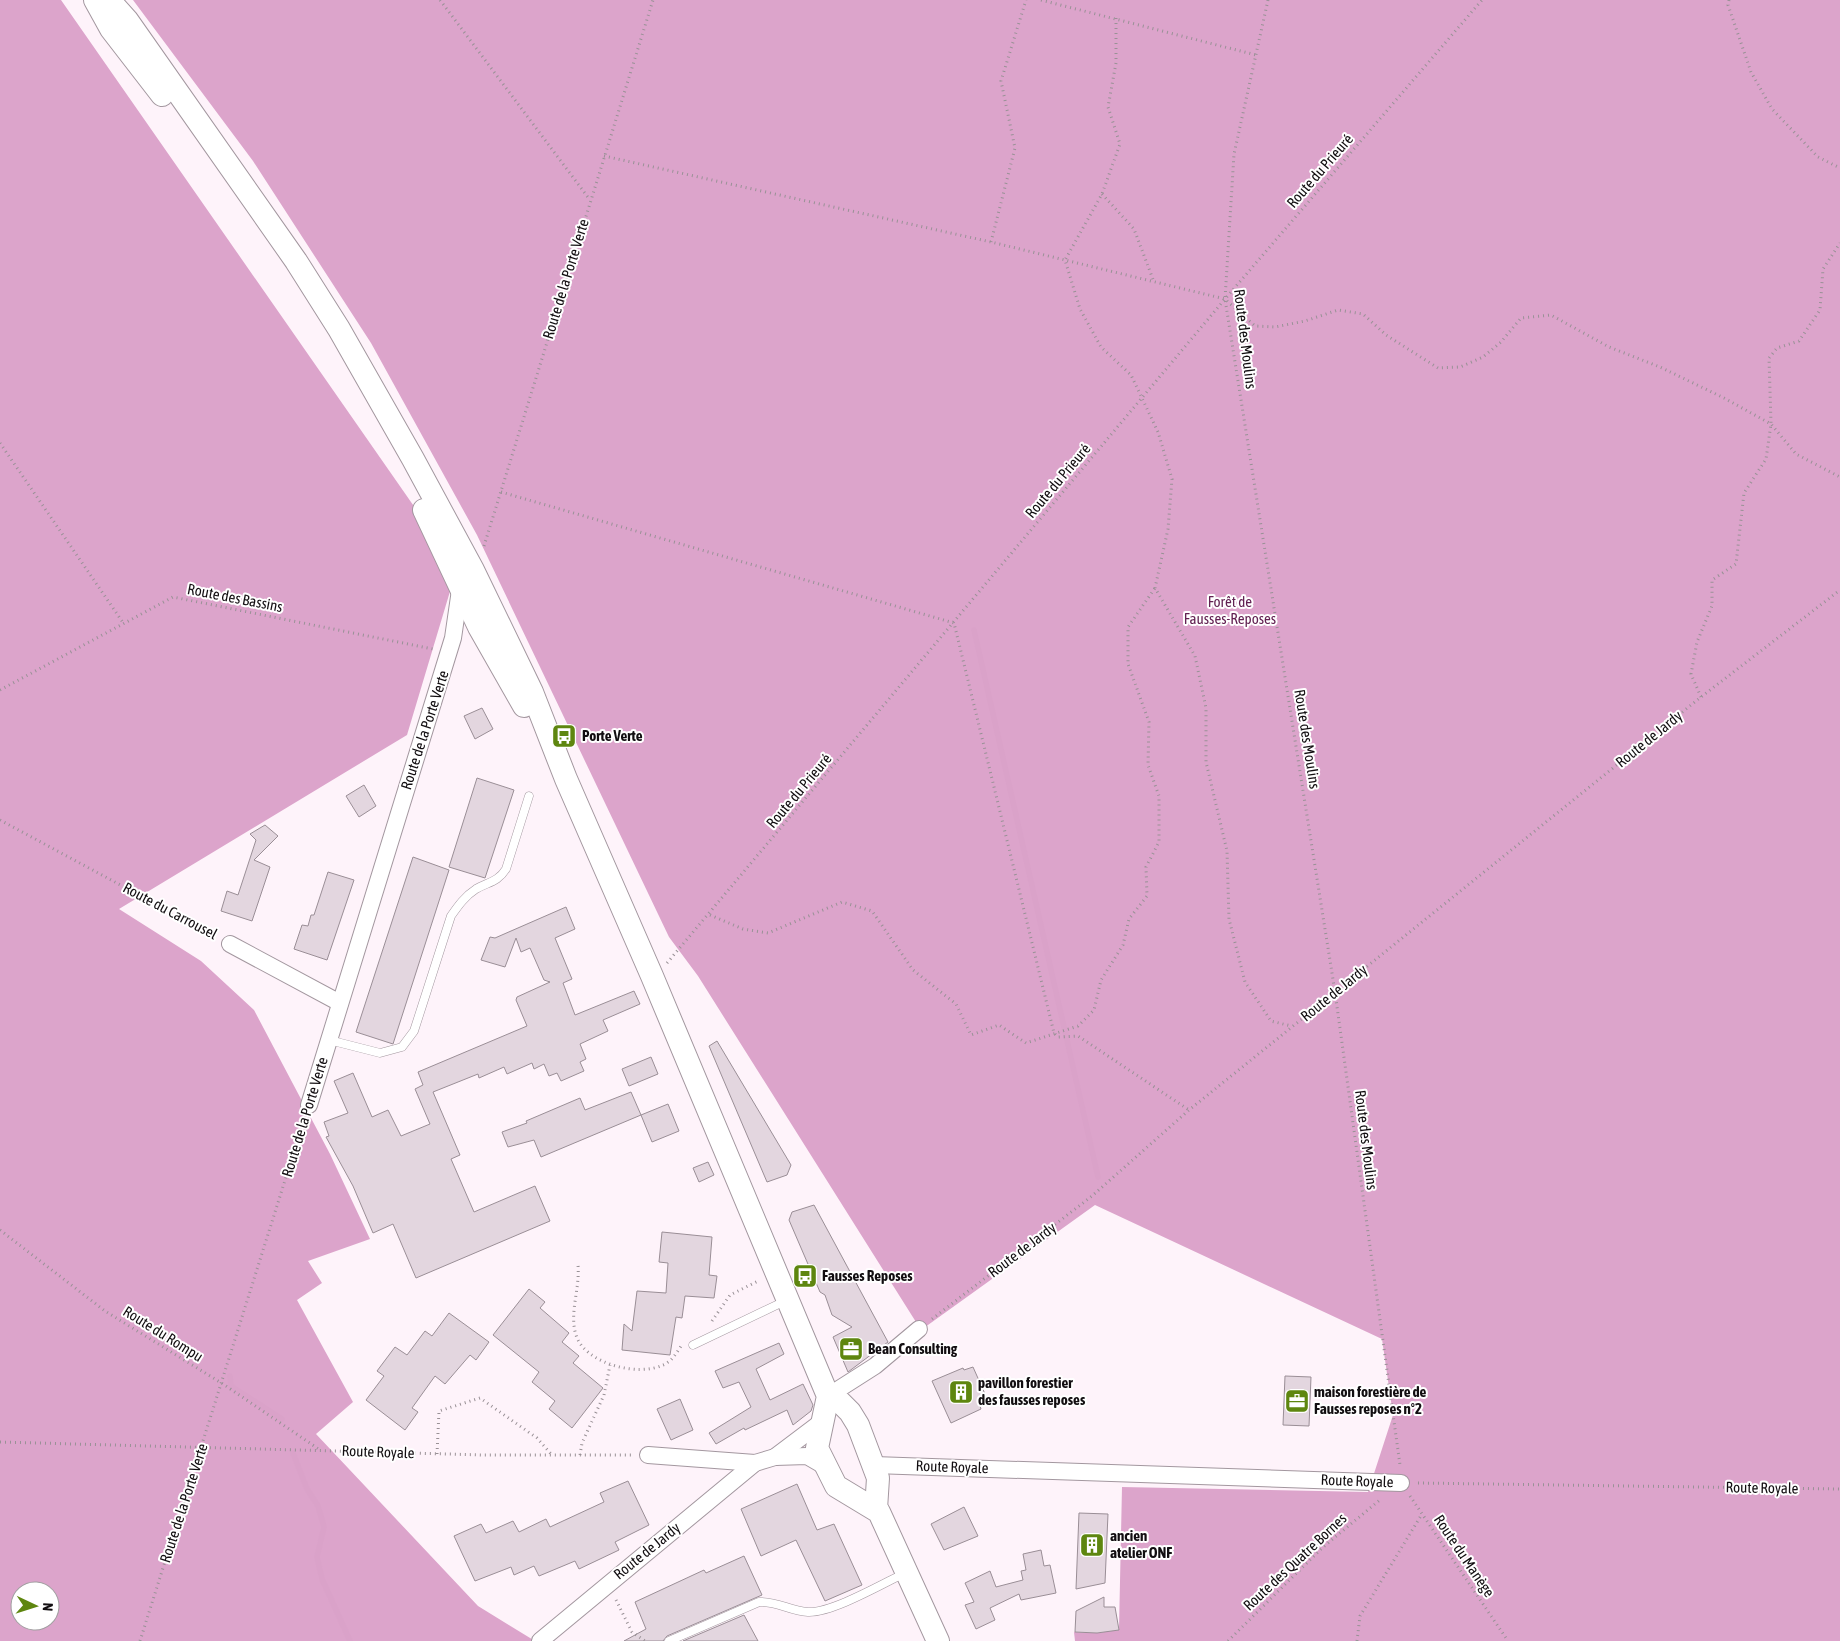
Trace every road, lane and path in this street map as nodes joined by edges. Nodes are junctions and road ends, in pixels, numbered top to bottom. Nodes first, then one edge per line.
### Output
1 (95, 0) edge
2 (109, 0) edge
3 (440, 0) edge
4 (653, 0) edge
5 (1026, 0) edge
6 (1041, 0) edge
7 (1268, 0) edge
8 (1482, 0) edge
9 (1729, 0) edge
10 (1116, 18) junction
11 (1256, 55) junction
12 (604, 156) junction
13 (1840, 168) edge
14 (1102, 194) junction
15 (591, 201) junction
16 (992, 242) junction
17 (1840, 243) edge
18 (1065, 260) junction
19 (1154, 282) junction
20 (1225, 299) junction
21 (1142, 398) junction
22 (1771, 424) junction
23 (0, 443) edge
24 (1840, 477) edge
25 (501, 492) junction
26 (484, 549) dead end
27 (473, 570) junction
28 (1155, 588) junction
29 (460, 590) junction
30 (1840, 590) edge
31 (954, 623) junction
32 (124, 624) junction
33 (453, 638) junction
34 (0, 690) edge
35 (1701, 698) junction
36 (566, 779) junction
37 (529, 796) dead end
38 (0, 820) edge
39 (710, 915) junction
40 (230, 944) joint
41 (652, 976) junction
42 (1335, 992) junction
43 (340, 1003) junction
44 (1292, 1026) junction
45 (1056, 1035) junction
46 (329, 1040) junction
47 (309, 1105) joint
48 (1188, 1110) junction
49 (0, 1230) edge
50 (578, 1266) dead end
51 (776, 1271) junction
52 (787, 1300) junction
53 (706, 1326) dead end
54 (919, 1329) joint
55 (684, 1339) dead end
56 (693, 1345) dead end
57 (610, 1365) junction
58 (223, 1384) junction
59 (828, 1396) junction
60 (824, 1420) junction
61 (0, 1442) edge
62 (202, 1448) junction
63 (320, 1450) junction
64 (437, 1454) junction
65 (553, 1455) junction
66 (580, 1455) junction
67 (648, 1455) joint
68 (775, 1457) junction
69 (755, 1463) junction
70 (874, 1465) junction
71 (826, 1467) junction
72 (1401, 1483) junction
73 (1840, 1489) edge
74 (876, 1508) junction
75 (1422, 1514) junction
76 (907, 1572) junction
77 (608, 1584) junction
78 (140, 1641) edge
79 (540, 1641) edge
80 (645, 1641) edge
81 (669, 1641) edge
82 (938, 1641) edge
83 (1228, 1641) edge
84 (1357, 1641) edge
85 (1508, 1641) edge

1 - 29 main road
2 - 27 main road
3 - 15 path
4 - 12 path, Route de la Porte Verte
5 - 16 path
6 - 10 path
7 - 11 path, Route des Moulins
8 - 20 path, Route du Prieuré
9 - 13 path
10 - 11 path
10 - 14 path
11 - 20 path, Route des Moulins
12 - 15 path, Route de la Porte Verte
12 - 16 path
14 - 18 path
14 - 19 path
15 - 25 path, Route de la Porte Verte
16 - 18 path
17 - 22 path
18 - 19 path
18 - 21 path
19 - 20 path
20 - 21 path, Route du Prieuré
20 - 22 path
20 - 42 path, Route des Moulins
21 - 28 path
21 - 31 path, Route du Prieuré
22 - 24 path
22 - 35 path
23 - 32 path
25 - 26 path, Route de la Porte Verte
25 - 31 path
27 - 29 main road
27 - 36 main road
28 - 44 path
28 - 45 path
29 - 33 street, Route de la Porte Verte
29 - 36 main road
30 - 35 path, Route de Jardy
31 - 39 path, Route du Prieuré
31 - 45 path
32 - 33 path, Route des Bassins
32 - 34 path, Route des Bassins
33 - 43 street, Route de la Porte Verte
35 - 42 path, Route de Jardy
36 - 41 main road
37 - 46 lane
38 - 40 path, Route du Carrousel
39 - 41 path, Route du Prieuré
39 - 45 path
40 - 43 street, Route du Carrousel
41 - 51 main road
42 - 44 path, Route de Jardy
42 - 72 path, Route des Moulins
43 - 46 street, Route de la Porte Verte
44 - 48 path, Route de Jardy
45 - 48 path
46 - 47 street, Route de la Porte Verte
47 - 58 path, Route de la Porte Verte
48 - 54 path, Route de Jardy
49 - 58 path, Route du Rompu
50 - 57 path
51 - 52 main road
51 - 53 path
52 - 56 lane
52 - 59 main road
54 - 59 street
55 - 57 path
57 - 66 path
58 - 62 path, Route de la Porte Verte
58 - 63 path, Route du Rompu
59 - 60 main road
59 - 70 main road
60 - 68 street
60 - 71 main road
61 - 62 path, Route Royale
62 - 63 path, Route Royale
62 - 78 path, Route de la Porte Verte
63 - 64 path, Route Royale
64 - 65 path, Route Royale
64 - 65 path
65 - 66 path, Route Royale
66 - 67 path, Route Royale
67 - 69 street
68 - 69 street
68 - 71 street
69 - 77 street, Route de Jardy
70 - 72 street, Route Royale
70 - 74 main road
71 - 74 main road
72 - 73 path, Route Royale
72 - 75 path, Route du Manège
72 - 83 path, Route des Quatre Bornes
74 - 76 main road
75 - 84 path
75 - 85 path, Route du Manège
76 - 81 lane
76 - 82 main road
77 - 79 street, Route de Jardy
77 - 80 path

